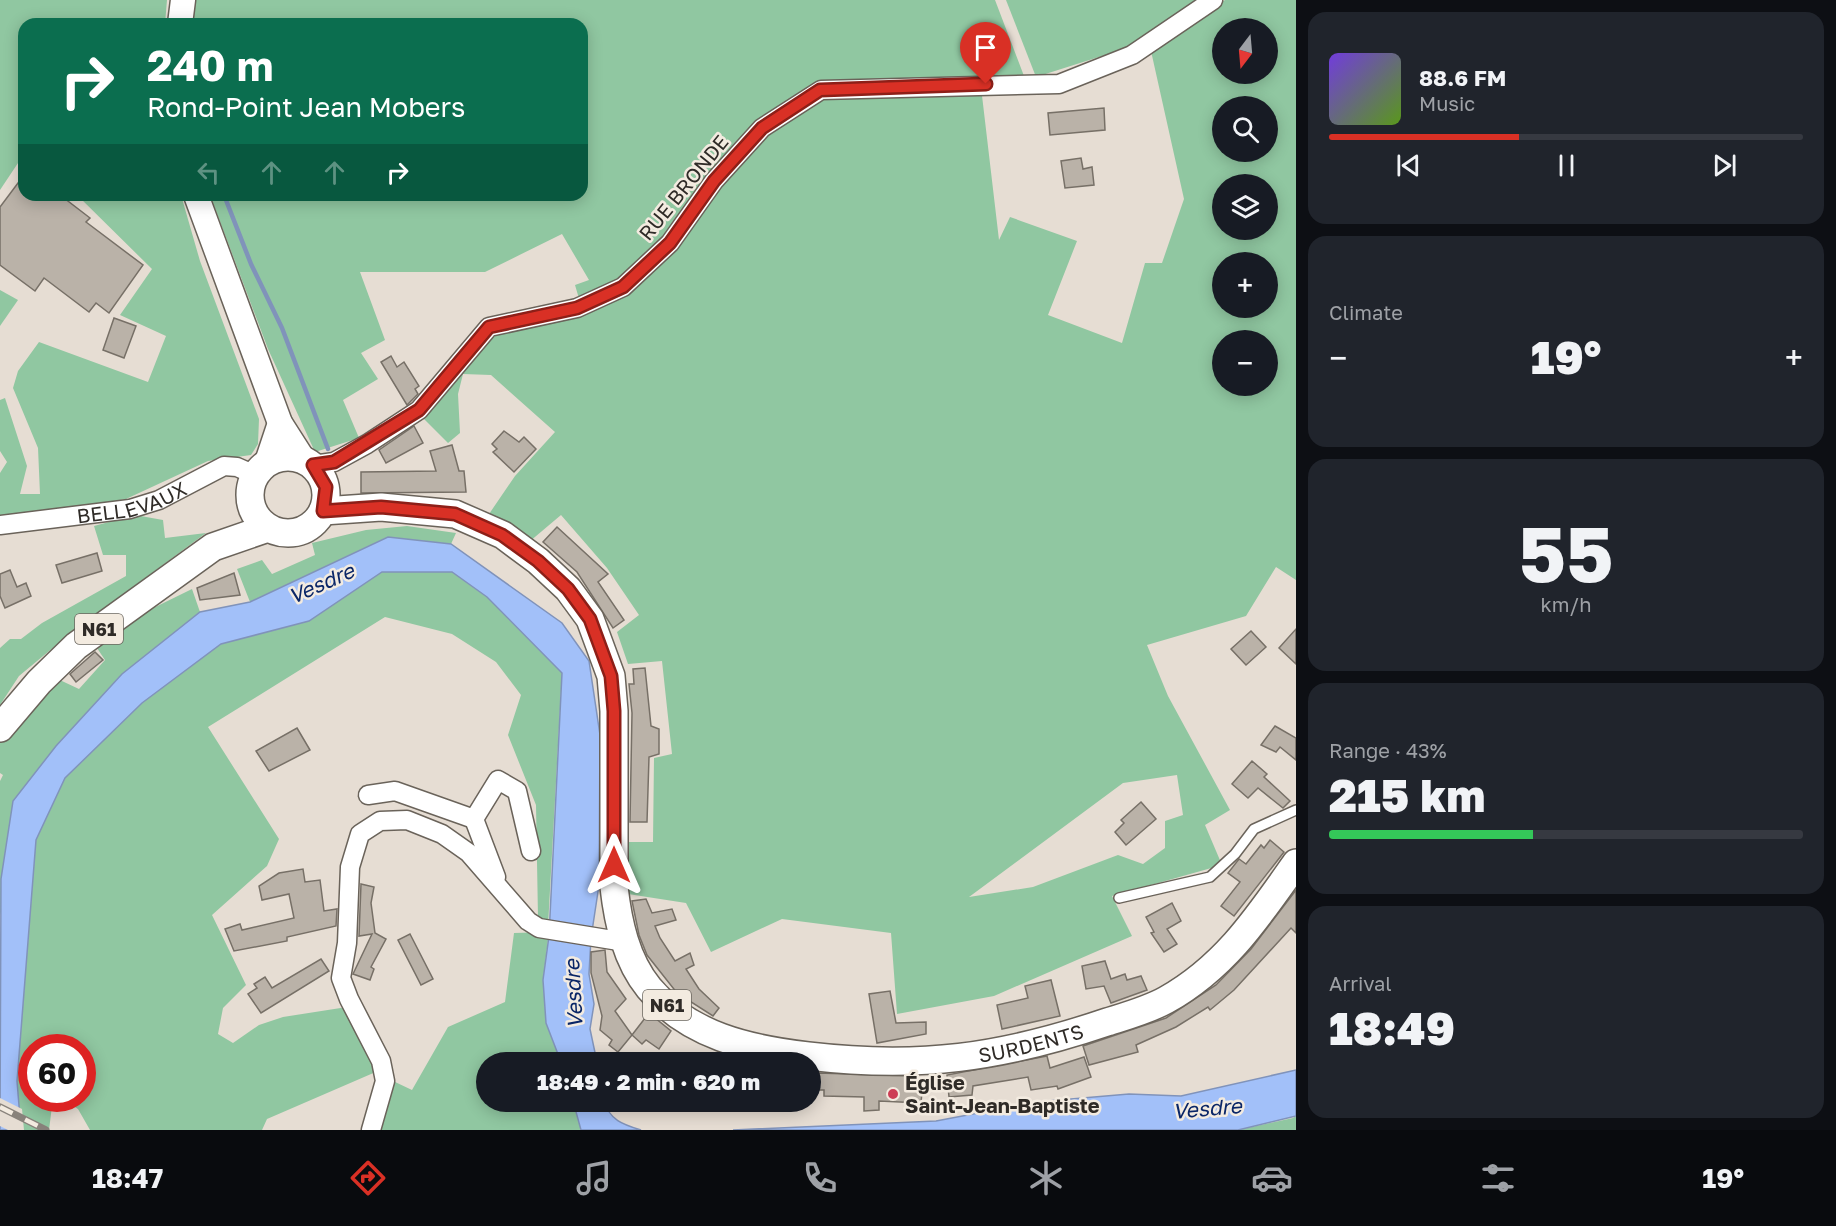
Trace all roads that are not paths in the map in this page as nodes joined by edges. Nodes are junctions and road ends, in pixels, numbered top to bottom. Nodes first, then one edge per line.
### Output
1 (183, 0) edge
2 (1213, 0) edge
3 (181, 18) edge
4 (198, 201) edge
5 (280, 423) junction
6 (308, 462) junction
7 (257, 476) junction
8 (323, 511) junction
9 (0, 525) edge
10 (268, 528) junction
11 (213, 548) junction
12 (0, 728) edge
13 (395, 791) junction
14 (368, 795) dead end
15 (1296, 810) edge
16 (474, 819) junction
17 (396, 821) junction
18 (531, 851) dead end
19 (1296, 863) edge
20 (500, 887) junction
21 (1119, 898) dead end
22 (625, 942) junction
23 (370, 1130) edge

1 - 3 main road
2 - 6 street, RUE BRONDE
4 - 5 main road
5 - 6 main road
5 - 7 main road
6 - 7 main road
6 - 8 main road
7 - 9 street, BELLEVAUX
7 - 10 main road
7 - 11 main road, N61
8 - 10 main road, N61
8 - 22 main road, SURDENTS / N61
10 - 11 main road, N61
11 - 12 main road, N61
13 - 14 street
13 - 16 street
13 - 17 street
15 - 21 lane
16 - 18 street
16 - 20 street
17 - 20 street
17 - 23 street
19 - 22 main road, SURDENTS / N61
20 - 22 street

